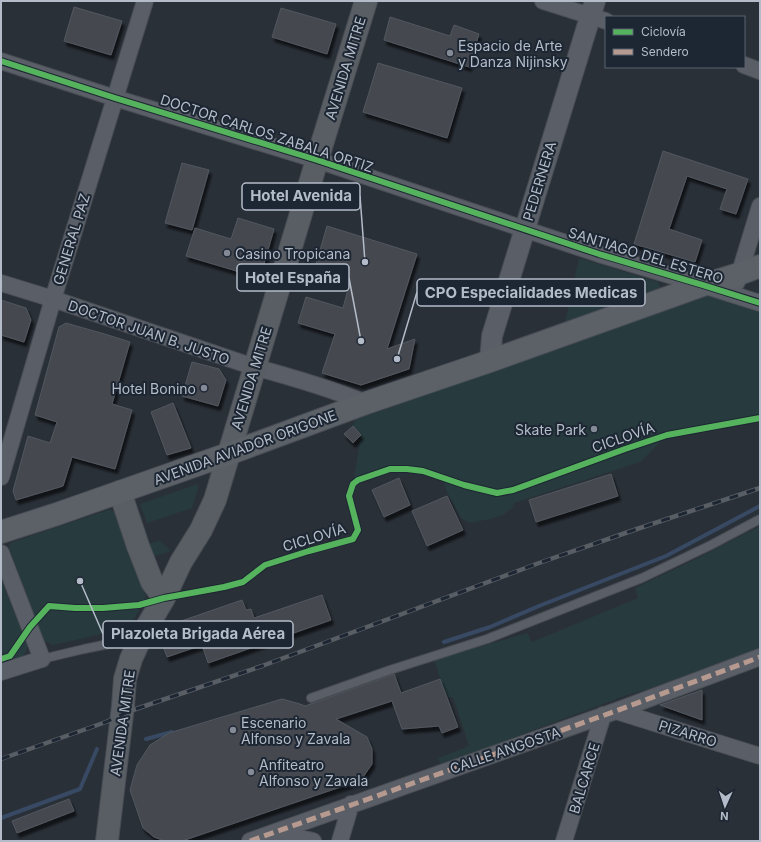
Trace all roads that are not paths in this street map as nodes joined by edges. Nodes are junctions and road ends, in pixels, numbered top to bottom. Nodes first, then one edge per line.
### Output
1 (145, 1) edge
2 (366, 1) edge
3 (543, 1) edge
4 (597, 13) edge
5 (1, 61) edge
6 (745, 65) edge
7 (760, 71) edge
8 (115, 98) junction
9 (317, 160) junction
10 (760, 206) edge
11 (524, 229) junction
12 (760, 266) edge
13 (739, 274) junction
14 (1, 283) edge
15 (704, 285) junction
16 (733, 295) junction
17 (53, 299) junction
18 (760, 303) edge
19 (490, 361) junction
20 (254, 367) junction
21 (366, 403) junction
22 (228, 454) junction
23 (1, 478) edge
24 (120, 492) junction
25 (760, 519) edge
26 (3, 528) edge
27 (1, 553) edge
28 (164, 598) junction
29 (141, 637) junction
30 (760, 657) edge
31 (42, 659) junction
32 (1, 672) edge
33 (311, 698) dead end
34 (609, 713) junction
35 (760, 756) edge
36 (351, 804) junction
37 (276, 832) junction
38 (107, 841) edge
39 (250, 841) edge
40 (313, 841) edge
41 (340, 841) edge
42 (564, 841) edge

1 - 8 street, GENERAL PAZ
2 - 9 main road, AVENIDA MITRE
3 - 4 street
4 - 11 street, PEDERNERA
5 - 8 street, DOCTOR CARLOS ZABALA ORTIZ
6 - 7 street
8 - 9 street, DOCTOR CARLOS ZABALA ORTIZ
8 - 17 street, GENERAL PAZ
9 - 11 street, DOCTOR CARLOS ZABALA ORTIZ
9 - 20 main road, AVENIDA MITRE
10 - 13 street
11 - 15 street, SANTIAGO DEL ESTERO
11 - 19 street, PEDERNERA
12 - 13 main road, AVENIDA AVIADOR ORIGONE
13 - 15 main road, AVENIDA AVIADOR ORIGONE
13 - 16 street
14 - 17 street, DOCTOR JUAN B. JUSTO
15 - 16 street, SANTIAGO DEL ESTERO
15 - 19 main road, AVENIDA AVIADOR ORIGONE
16 - 18 street, SANTIAGO DEL ESTERO
17 - 20 street, DOCTOR JUAN B. JUSTO
17 - 23 street, GENERAL PAZ
19 - 21 main road, AVENIDA AVIADOR ORIGONE
20 - 21 street, DOCTOR JUAN B. JUSTO
20 - 22 main road, AVENIDA MITRE
21 - 22 main road, AVENIDA AVIADOR ORIGONE
22 - 24 main road, AVENIDA AVIADOR ORIGONE
22 - 28 main road, AVENIDA MITRE
24 - 26 main road, AVENIDA AVIADOR ORIGONE
24 - 28 main road
25 - 33 lane
27 - 31 street
28 - 29 main road, AVENIDA MITRE
29 - 31 lane
29 - 38 main road, AVENIDA MITRE
30 - 34 street, CALLE ANGOSTA
31 - 32 street
34 - 35 street, PIZARRO
34 - 36 street, CALLE ANGOSTA
34 - 42 street, BALCARCE
36 - 37 street, CALLE ANGOSTA
36 - 41 street
37 - 39 street, CALLE ANGOSTA
37 - 40 street

